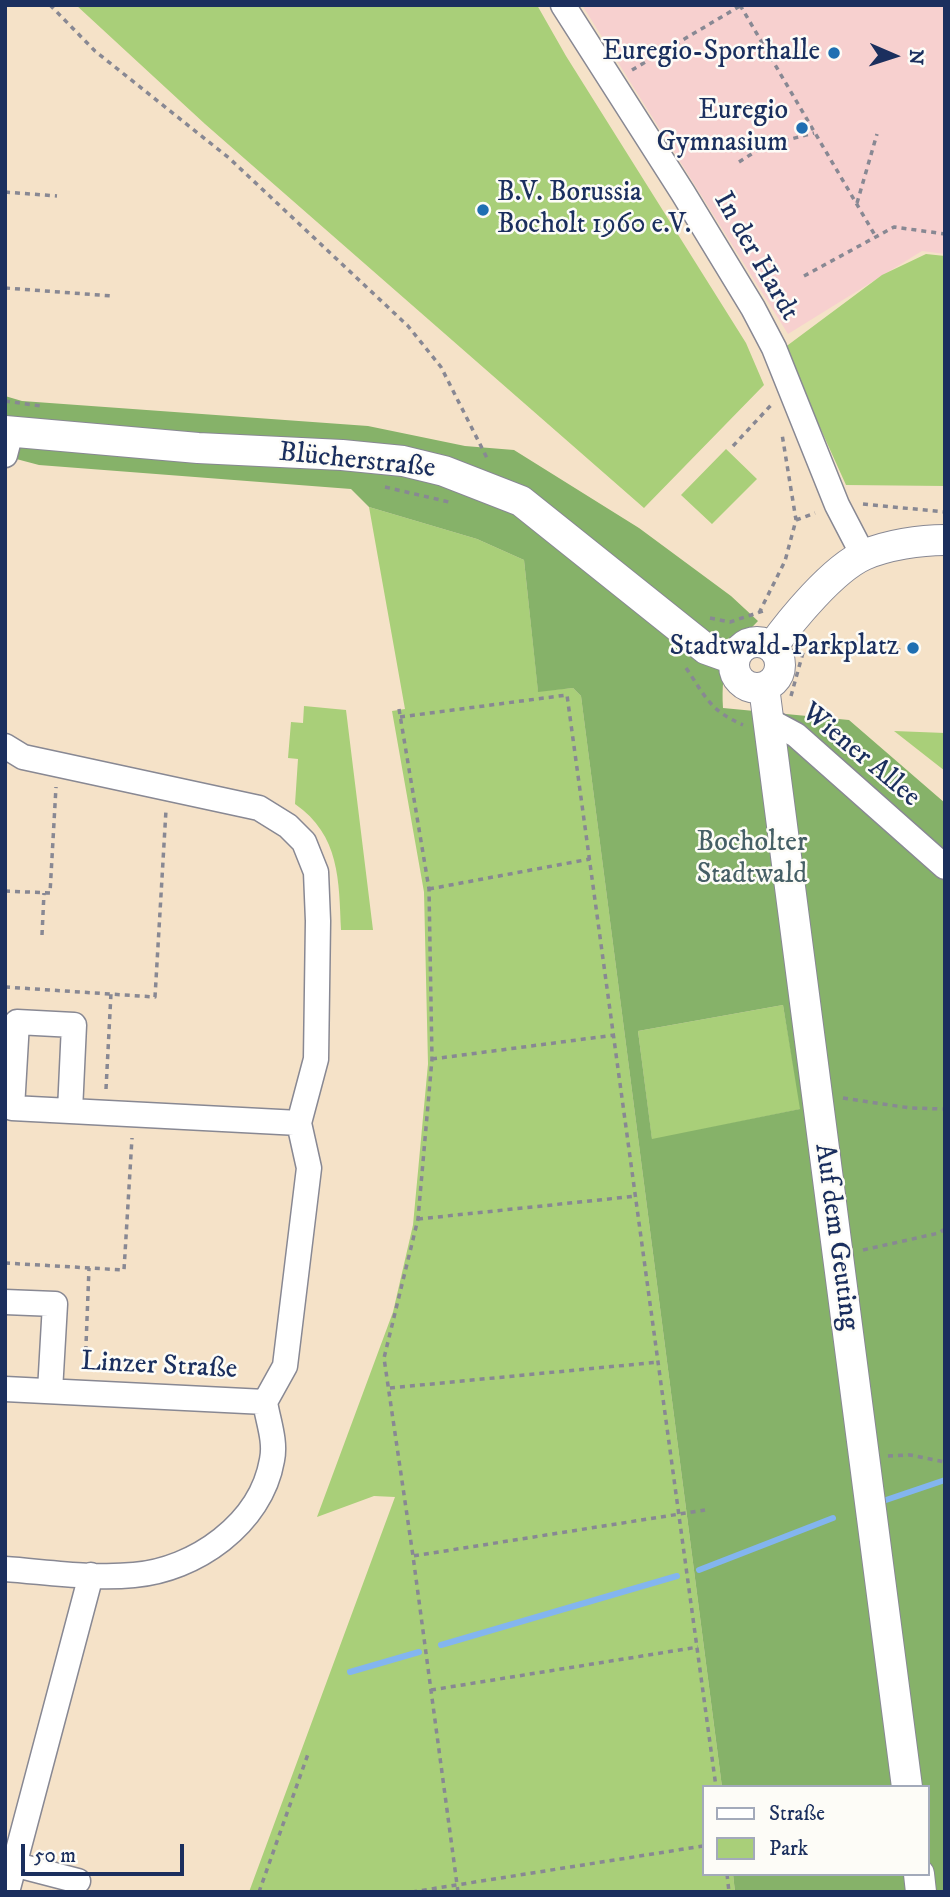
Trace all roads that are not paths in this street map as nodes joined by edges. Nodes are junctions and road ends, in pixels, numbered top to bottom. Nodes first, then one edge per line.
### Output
1 (563, 5) edge
2 (7, 439) edge
3 (945, 540) edge
4 (863, 555) junction
5 (772, 647) junction
6 (734, 659) junction
7 (765, 688) junction
8 (756, 723) junction
9 (5, 746) edge
10 (945, 867) edge
11 (70, 1111) dead end
12 (299, 1123) junction
13 (5, 1303) edge
14 (5, 1389) edge
15 (50, 1391) junction
16 (265, 1402) junction
17 (5, 1569) edge
18 (91, 1575) junction
19 (907, 1785) edge
20 (10, 1863) edge
21 (78, 1881) dead end
22 (7, 1892) edge

1 - 4 street, In der Hardt
2 - 6 street, Blücherstraße
3 - 4 street
4 - 5 street
5 - 6 street
5 - 7 street
6 - 7 street
7 - 8 street, Auf dem Geuting
8 - 10 street, Wiener Allee
8 - 19 street, Auf dem Geuting
9 - 12 street
11 - 12 street
12 - 16 street
13 - 15 street, Linzer Straße
14 - 15 street, Linzer Straße
15 - 16 street, Linzer Straße
16 - 18 street
17 - 18 street
18 - 20 street
20 - 21 street
20 - 22 street

